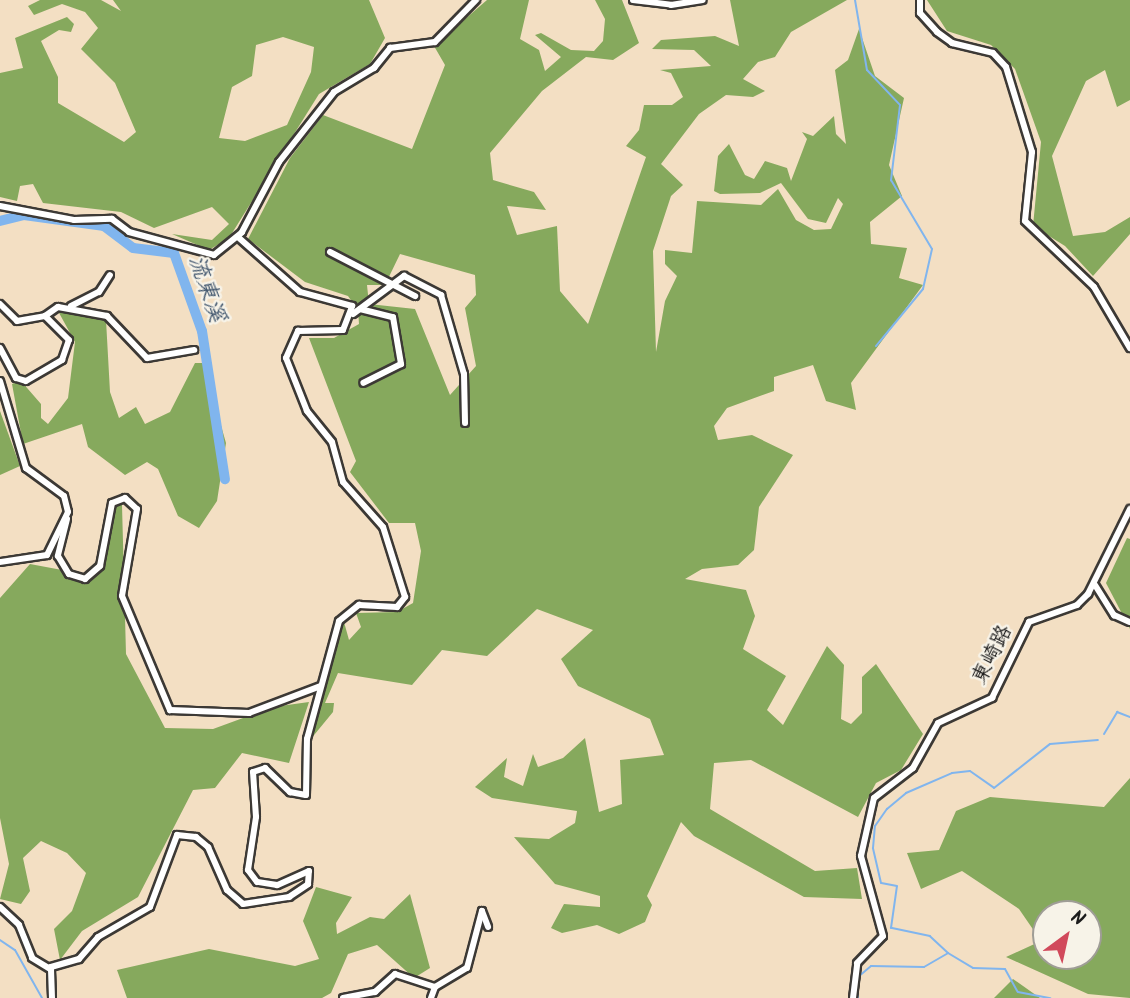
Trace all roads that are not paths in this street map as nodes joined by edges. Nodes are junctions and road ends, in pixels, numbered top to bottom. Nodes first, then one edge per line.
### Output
1 (633, 0) edge
2 (703, 0) edge
3 (920, 0) edge
4 (475, 1) edge
5 (0, 206) edge
6 (238, 237) junction
7 (330, 252) dead end
8 (110, 275) dead end
9 (394, 282) junction
10 (415, 296) dead end
11 (0, 304) edge
12 (69, 307) junction
13 (360, 309) junction
14 (353, 314) junction
15 (45, 316) junction
16 (0, 348) edge
17 (1130, 348) edge
18 (194, 350) dead end
19 (0, 381) edge
20 (363, 383) dead end
21 (465, 423) dead end
22 (1130, 509) edge
23 (67, 519) junction
24 (0, 562) edge
25 (1095, 585) junction
26 (1130, 622) edge
27 (321, 686) junction
28 (0, 907) edge
29 (488, 927) dead end
30 (50, 969) junction
31 (435, 987) junction
32 (52, 998) edge
33 (343, 998) edge
34 (431, 998) edge
35 (853, 998) edge

1 - 2 street
3 - 17 street
4 - 6 street
5 - 6 street
6 - 14 street
7 - 9 street
8 - 12 street
9 - 10 street
9 - 13 street
9 - 21 street
11 - 15 street
12 - 15 street
12 - 18 street
13 - 14 street
13 - 20 street
14 - 27 street
15 - 16 street
19 - 23 street
22 - 25 street, 東崎路
23 - 24 street
23 - 27 street
25 - 26 street
25 - 35 street, 東崎路
27 - 30 street
28 - 30 street
29 - 31 street
30 - 32 street
31 - 33 street
31 - 34 street

